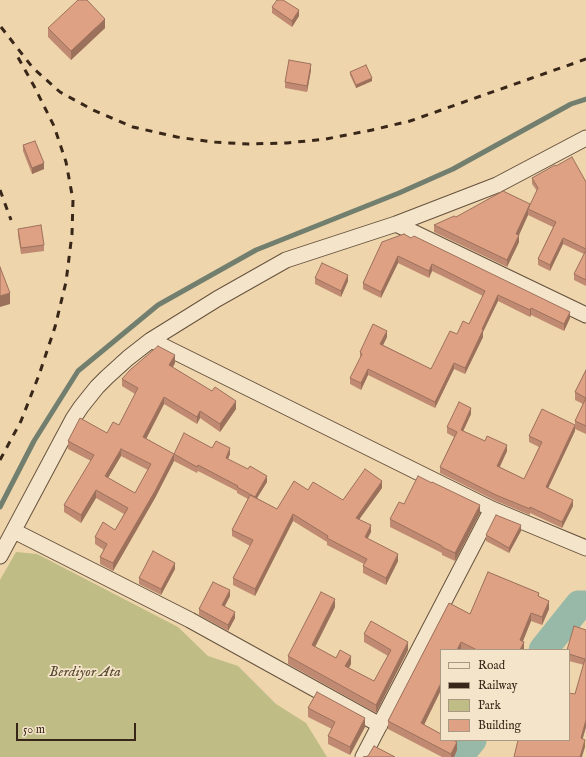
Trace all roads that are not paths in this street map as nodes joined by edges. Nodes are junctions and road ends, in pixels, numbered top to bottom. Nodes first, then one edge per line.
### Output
1 (586, 138) edge
2 (396, 224) junction
3 (586, 315) edge
4 (151, 340) junction
5 (492, 509) junction
6 (14, 532) junction
7 (586, 548) edge
8 (0, 556) edge
9 (380, 725) junction
10 (363, 757) edge

1 - 2 street
2 - 3 street
2 - 4 street
4 - 5 street
4 - 6 street
5 - 7 street
5 - 9 street
6 - 8 street
6 - 9 street
9 - 10 street

